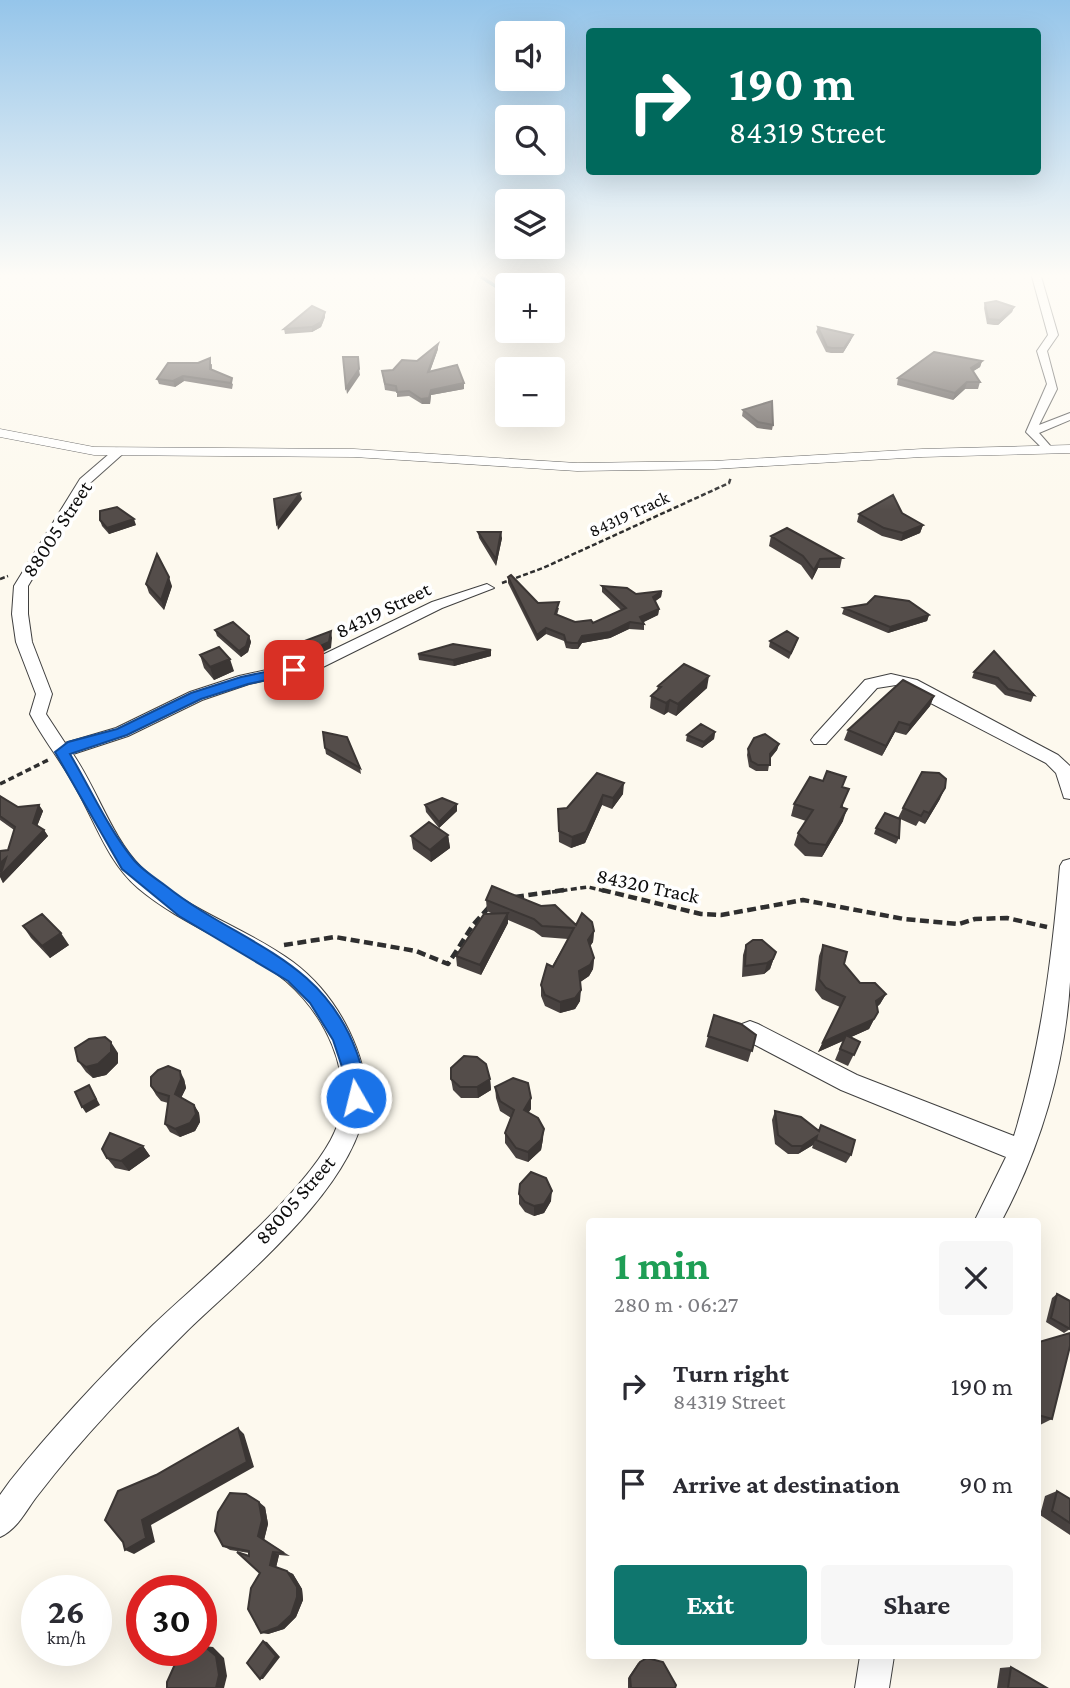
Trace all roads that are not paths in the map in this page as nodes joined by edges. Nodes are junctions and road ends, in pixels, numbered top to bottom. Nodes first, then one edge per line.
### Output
1 (1042, 352) edge
2 (1070, 416) edge
3 (1032, 432) junction
4 (0, 433) edge
5 (1046, 449) junction
6 (1070, 449) edge
7 (120, 451) junction
8 (487, 589) road end
9 (820, 740) dead end
10 (62, 752) junction
11 (1070, 793) edge
12 (1070, 866) edge
13 (750, 1031) edge
14 (1023, 1152) junction
15 (989, 1218) edge
16 (0, 1521) edge
17 (877, 1659) edge
18 (872, 1688) edge

1 - 3 street
2 - 3 street
3 - 5 street
4 - 7 street
5 - 6 street
5 - 7 street
7 - 10 street, 88005 Street
8 - 10 street, 84319 Street
9 - 11 street
10 - 16 street, 88005 Street
12 - 14 street
13 - 14 street
14 - 15 street
17 - 18 street

